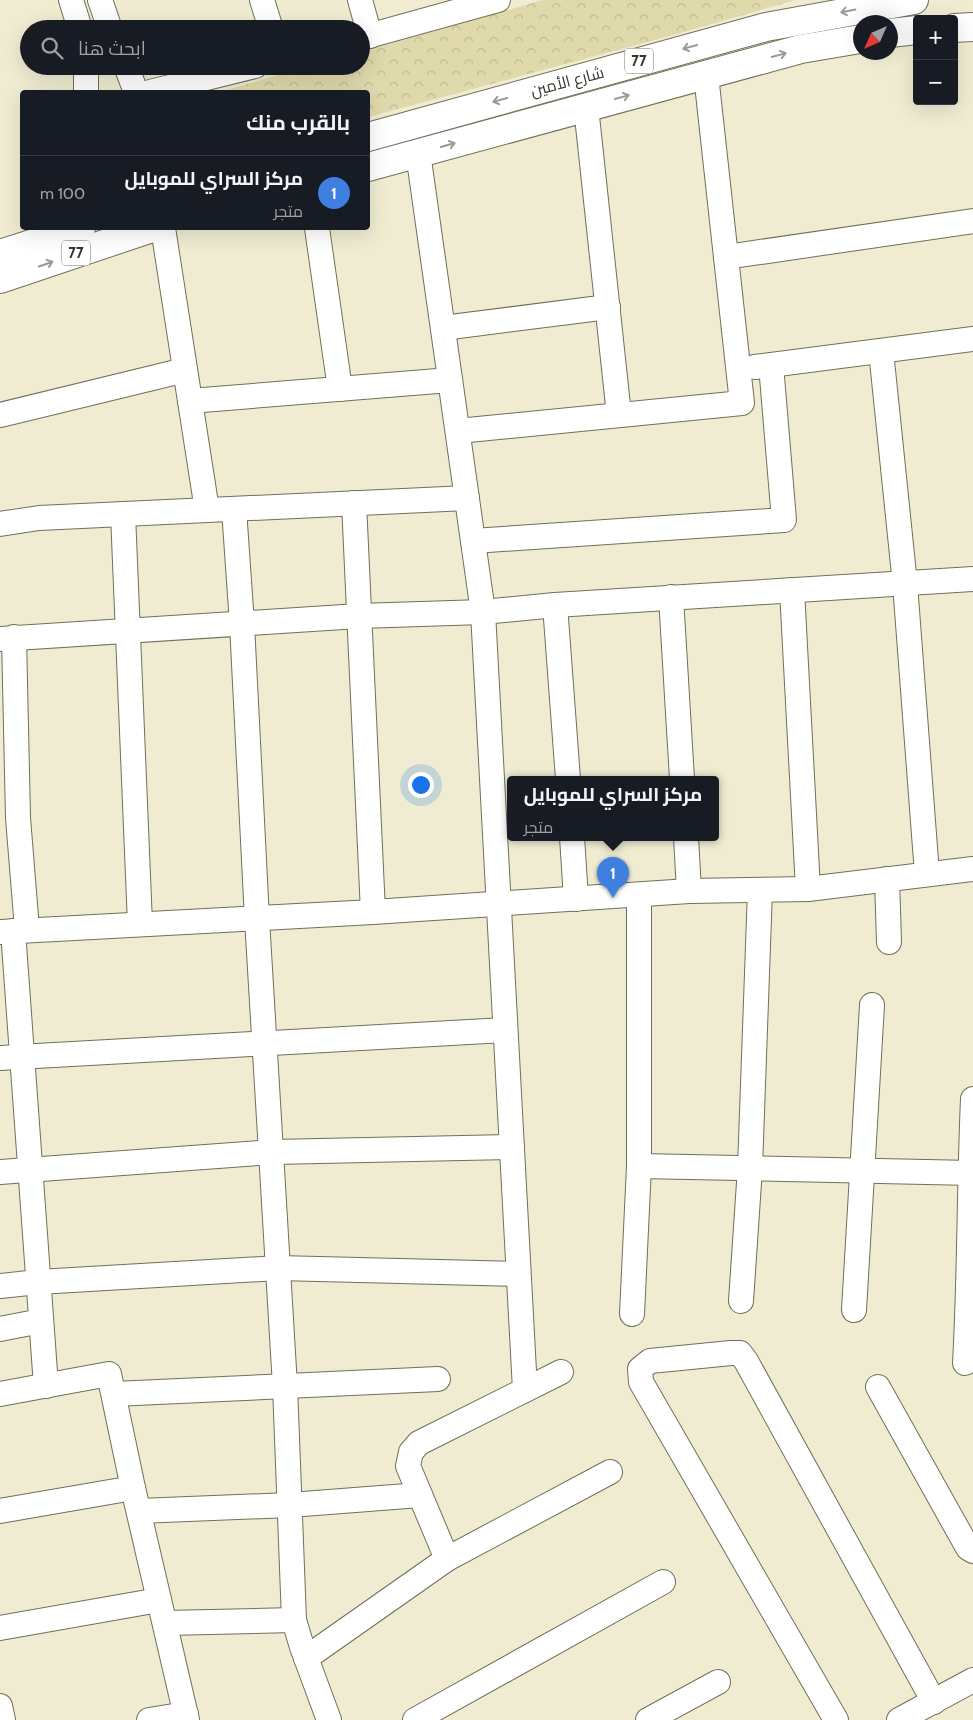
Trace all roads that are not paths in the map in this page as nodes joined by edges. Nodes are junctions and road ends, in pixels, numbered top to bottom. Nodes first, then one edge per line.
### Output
1 (71, 0) edge
2 (100, 0) edge
3 (262, 0) edge
4 (360, 0) edge
5 (498, 0) edge
6 (806, 0) edge
7 (914, 0) edge
8 (471, 4) edge
9 (77, 20) edge
10 (107, 20) edge
11 (268, 20) edge
12 (363, 20) edge
13 (766, 26) junction
14 (973, 27) edge
15 (958, 28) edge
16 (913, 30) edge
17 (898, 32) edge
18 (370, 36) edge
19 (853, 39) edge
20 (86, 75) edge
21 (129, 75) edge
22 (219, 75) edge
23 (706, 75) junction
24 (86, 90) edge
25 (135, 90) edge
26 (158, 90) edge
27 (586, 107) junction
28 (370, 136) edge
29 (418, 153) junction
30 (370, 166) edge
31 (973, 221) edge
32 (31, 230) edge
33 (75, 230) edge
34 (146, 230) edge
35 (163, 230) edge
36 (317, 230) edge
37 (5, 252) edge
38 (726, 257) junction
39 (0, 279) edge
40 (608, 307) junction
41 (443, 328) junction
42 (973, 339) edge
43 (881, 351) junction
44 (771, 365) junction
45 (739, 369) junction
46 (186, 370) junction
47 (450, 380) junction
48 (340, 389) junction
49 (190, 401) junction
50 (0, 415) edge
51 (619, 415) junction
52 (458, 431) junction
53 (467, 498) junction
54 (354, 503) junction
55 (234, 509) junction
56 (208, 510) junction
57 (123, 514) junction
58 (0, 524) edge
59 (473, 541) junction
60 (973, 580) edge
61 (905, 584) junction
62 (792, 590) junction
63 (671, 598) junction
64 (555, 605) junction
65 (483, 612) junction
66 (360, 616) junction
67 (242, 624) junction
68 (128, 630) junction
69 (7, 638) edge
70 (568, 776) edge
71 (682, 776) edge
72 (9, 819) edge
73 (572, 841) edge
74 (686, 841) edge
75 (973, 869) edge
76 (927, 874) junction
77 (887, 880) junction
78 (808, 889) junction
79 (760, 890) junction
80 (689, 891) junction
81 (639, 896) junction
82 (576, 899) junction
83 (499, 904) junction
84 (374, 912) junction
85 (257, 919) junction
86 (140, 924) junction
87 (13, 931) edge
88 (889, 942) dead end
89 (872, 1005) dead end
90 (505, 1030) junction
91 (265, 1042) junction
92 (11, 1057) edge
93 (973, 1099) edge
94 (512, 1147) junction
95 (272, 1152) junction
96 (639, 1166) junction
97 (750, 1168) junction
98 (30, 1169) junction
99 (863, 1171) junction
100 (0, 1172) edge
101 (971, 1173) edge
102 (278, 1268) junction
103 (518, 1274) junction
104 (38, 1282) junction
105 (0, 1286) edge
106 (742, 1301) dead end
107 (854, 1310) dead end
108 (632, 1314) dead end
109 (41, 1321) junction
110 (0, 1328) edge
111 (964, 1363) dead end
112 (561, 1372) dead end
113 (438, 1379) dead end
114 (46, 1386) junction
115 (285, 1386) junction
116 (878, 1386) dead end
117 (524, 1390) junction
118 (0, 1394) edge
119 (114, 1394) junction
120 (610, 1472) dead end
121 (133, 1488) junction
122 (420, 1495) junction
123 (290, 1504) junction
124 (0, 1511) edge
125 (139, 1511) junction
126 (973, 1551) edge
127 (447, 1559) junction
128 (663, 1582) dead end
129 (159, 1600) junction
130 (294, 1620) junction
131 (165, 1623) junction
132 (0, 1628) edge
133 (306, 1658) junction
134 (973, 1680) edge
135 (718, 1682) dead end
136 (934, 1702) junction
137 (0, 1706) edge
138 (186, 1717) edge
139 (651, 1719) edge
140 (3, 1720) edge
141 (149, 1720) edge
142 (329, 1720) edge
143 (415, 1720) edge
144 (836, 1720) edge
145 (900, 1720) edge

1 - 9 street
2 - 10 street
3 - 11 street
4 - 12 street
5 - 8 street
6 - 13 main road, 77
7 -> 13 main road, شارع الأمين / 77
8 - 18 street
13 -> 28 main road, شارع الأمين / 77
14 - 15 main road
16 - 17 main road
23 -> 19 main road, شارع الأمين / 77
20 - 24 street
21 - 25 street
22 - 26 street
27 -> 23 main road, شارع الأمين / 77
23 - 38 street
29 -> 27 main road, شارع الأمين / 77
27 - 40 street
29 - 30 main road, شارع الأمين / 77
29 - 41 street
31 - 38 street
32 - 37 street
33 - 37 main road, 77
39 -> 34 main road, 77
35 - 46 street
36 - 48 street
38 - 45 street
40 - 41 street
40 - 51 street
41 - 47 street
42 - 43 street
43 - 44 street
43 - 61 street
44 - 45 street
44 - 59 street
45 - 51 street
46 - 49 street
46 - 50 street
47 - 48 street
47 - 52 street
48 - 49 street
49 - 56 street
51 - 52 street
52 - 53 street
53 - 54 street
53 - 59 street
54 - 55 street
54 - 66 street
55 - 56 street
55 - 67 street
56 - 57 street
57 - 58 street
57 - 68 street
59 - 65 street
60 - 61 street
61 - 62 street
61 - 76 street
62 - 63 street
62 - 78 street
63 - 64 street
63 - 71 street
64 - 65 street
64 - 70 street
65 - 66 street
65 - 83 street
66 - 67 street
66 - 84 street
67 - 68 street
67 - 85 street
68 - 69 street
68 - 86 street
69 - 72 street
72 - 87 street
73 - 82 street
74 - 80 street
75 - 76 street
76 - 77 street
77 - 78 street
77 - 88 street
78 - 79 street
79 - 80 street
79 - 97 street
80 - 81 street
81 - 82 street
81 - 96 street
82 - 83 street
83 - 84 street
83 - 90 street
84 - 85 street
85 - 86 street
85 - 91 street
86 - 87 street
87 - 92 street
89 - 99 street
90 - 91 street
90 - 94 street
91 - 92 street
91 - 95 street
92 - 98 street
93 - 101 street
94 - 95 street
94 - 103 street
95 - 98 street
95 - 102 street
96 - 97 street
96 - 108 street
97 - 99 street
97 - 106 street
98 - 100 street
98 - 104 street
99 - 101 street
99 - 107 street
101 - 111 street
102 - 103 street
102 - 104 street
102 - 115 street
103 - 117 street
104 - 105 street
104 - 109 street
109 - 110 street
109 - 114 street
112 - 117 street
113 - 115 street
114 - 118 street
114 - 119 street
115 - 119 street
115 - 123 street
116 - 126 street
117 - 122 street
119 - 121 street
120 - 127 street
121 - 124 street
121 - 125 street
122 - 123 street
122 - 127 street
123 - 125 street
123 - 130 street
125 - 129 street
127 - 133 street
128 - 143 street
129 - 131 street
129 - 132 street
130 - 131 street
130 - 133 street
131 - 138 street
133 - 142 street
134 - 136 street
135 - 139 street
136 - 144 street
136 - 145 street
137 - 140 street
138 - 141 street

